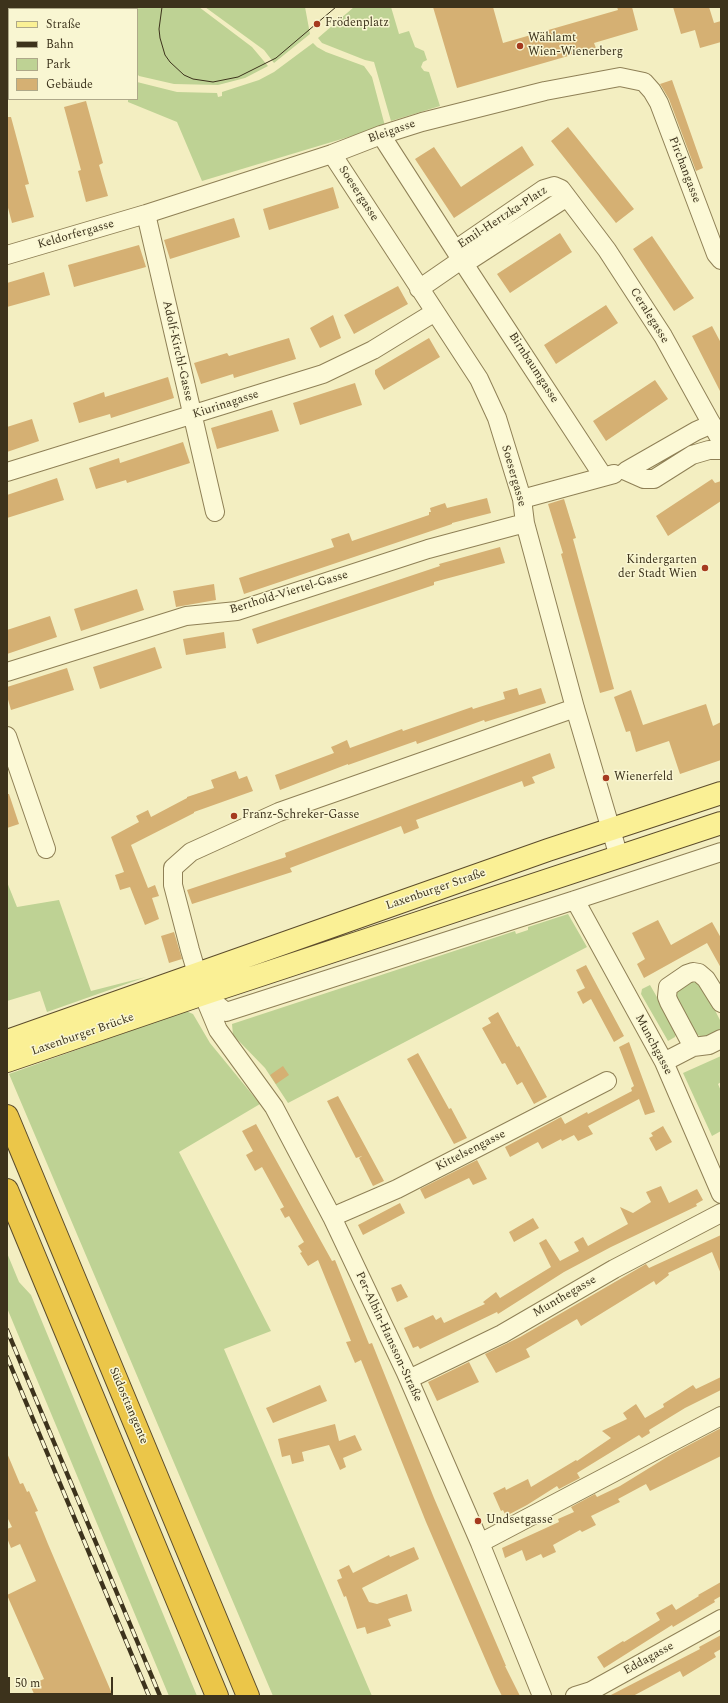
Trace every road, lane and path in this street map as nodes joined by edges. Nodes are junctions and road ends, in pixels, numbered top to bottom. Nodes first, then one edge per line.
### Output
1 (644, 82) joint
2 (382, 135) junction
3 (332, 154) junction
4 (567, 197) joint
5 (146, 214) junction
6 (7, 255) edge
7 (460, 258) junction
8 (721, 260) edge
9 (419, 288) junction
10 (435, 312) junction
11 (192, 416) junction
12 (712, 424) junction
13 (721, 441) edge
14 (721, 450) edge
15 (626, 471) junction
16 (7, 472) edge
17 (603, 476) junction
18 (522, 499) junction
19 (215, 512) dead end
20 (525, 523) junction
21 (7, 672) edge
22 (575, 708) junction
23 (7, 736) edge
24 (721, 793) edge
25 (721, 823) edge
26 (611, 829) junction
27 (46, 849) dead end
28 (721, 852) edge
29 (619, 857) junction
30 (575, 900) junction
31 (197, 973) junction
32 (203, 994) junction
33 (156, 999) junction
34 (721, 1003) edge
35 (721, 1039) edge
36 (7, 1041) edge
37 (693, 1047) junction
38 (7, 1061) edge
39 (664, 1062) junction
40 (607, 1081) dead end
41 (7, 1116) edge
42 (7, 1190) edge
43 (721, 1194) edge
44 (721, 1214) edge
45 (332, 1217) junction
46 (409, 1379) junction
47 (721, 1416) edge
48 (480, 1543) junction
49 (721, 1619) edge
50 (217, 1696) edge
51 (248, 1696) edge
52 (542, 1696) edge
53 (575, 1696) edge

1 - 2 street, Bleigasse
1 - 8 street, Pirchangasse
2 - 3 street, Bleigasse
2 - 7 street, Birnbaumgasse
3 - 5 street, Bleigasse
3 - 9 street, Soesergasse
4 - 7 street, Emil-Hertzka-Platz
4 - 12 street, Ceralegasse
5 - 6 street, Keldorfergasse
5 - 11 street, Adolf-Kirchl-Gasse
7 - 9 street
7 - 17 street, Birnbaumgasse
9 - 10 street, Soesergasse
10 - 11 street, Kiurinagasse
10 - 18 street, Soesergasse
11 - 16 street, Kiurinagasse
11 - 19 street, Adolf-Kirchl-Gasse
12 - 13 street, Ceralegasse
12 - 15 street
14 - 15 street
15 - 17 street
17 - 18 street
18 - 20 street, Soesergasse
20 - 21 street, Berthold-Viertel-Gasse
20 - 22 street, Soesergasse
22 - 26 street, Soesergasse
22 - 31 street
23 - 27 street
24 - 26 main road, Laxenburger Straße
25 - 29 main road, Laxenburger Straße
26 - 29 street, Soesergasse
26 - 31 main road, Laxenburger Straße
28 - 30 street
29 - 32 main road, Laxenburger Straße
30 - 32 street
30 - 39 street, Munchgasse
31 - 32 street
31 - 33 main road, Laxenburger Straße
32 - 33 main road, Laxenburger Straße
32 - 45 street, Per-Albin-Hansson-Straße
33 - 36 main road, Laxenburger Brücke
33 - 38 main road, Laxenburger Brücke
34 - 37 street
35 - 37 street
37 - 39 street
39 - 43 street, Munchgasse
40 - 45 street, Kittelsengasse
41 - 51 highway, Südosttangente
42 - 50 highway
44 - 46 street, Munthegasse
45 - 46 street, Per-Albin-Hansson-Straße
46 - 48 street, Per-Albin-Hansson-Straße
47 - 48 street
48 - 52 street, Per-Albin-Hansson-Straße
49 - 53 street, Eddagasse

